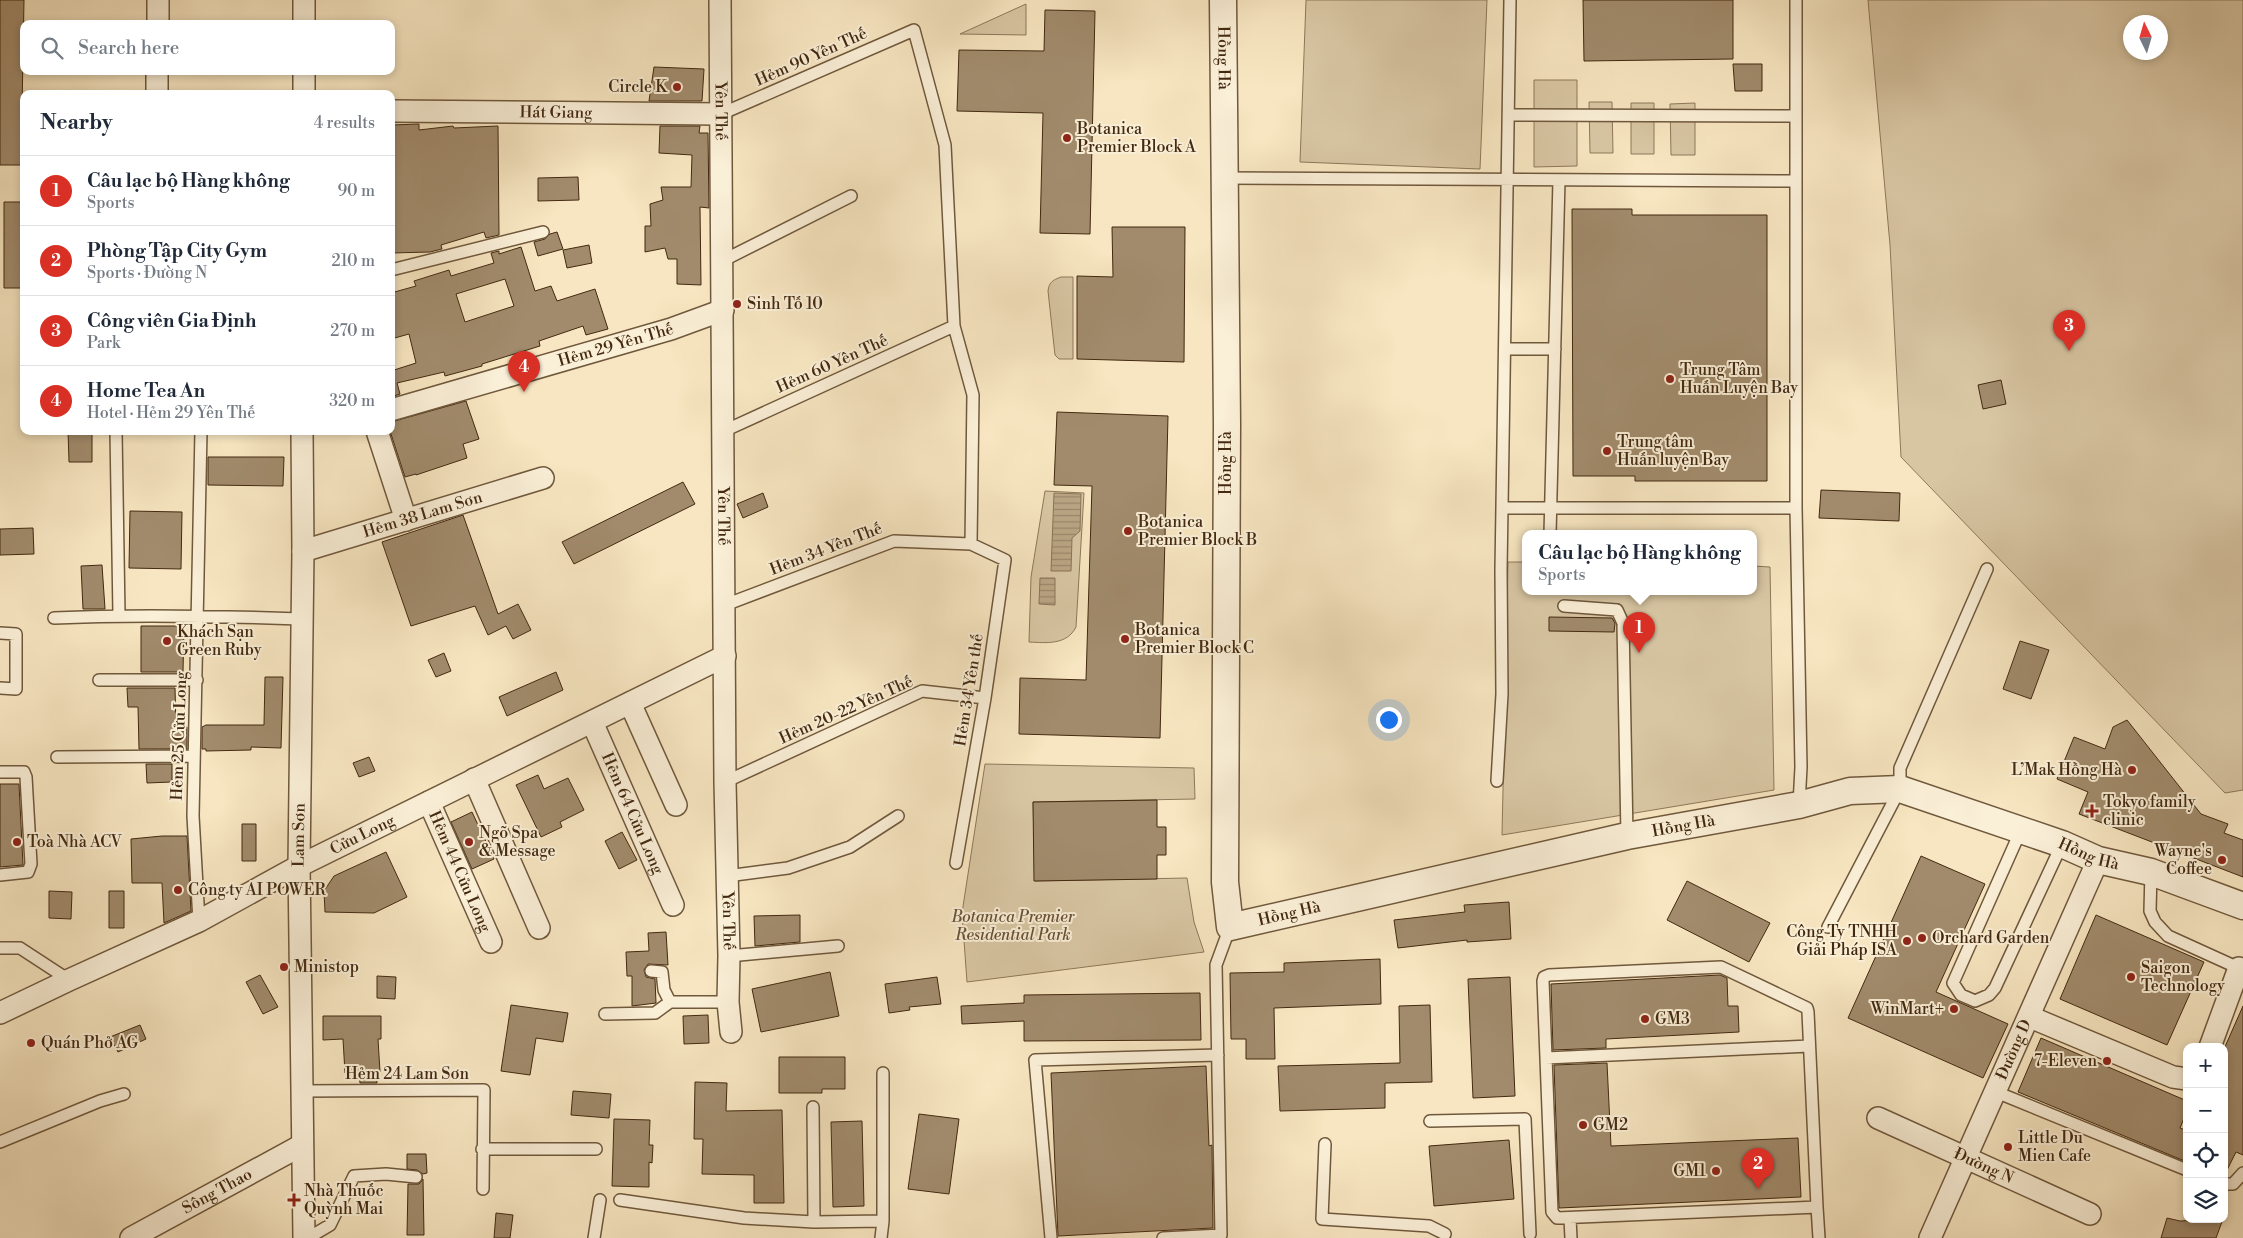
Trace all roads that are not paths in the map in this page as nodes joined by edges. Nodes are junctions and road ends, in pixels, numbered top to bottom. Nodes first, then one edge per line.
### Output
1 (158, 0) edge
2 (304, 0) edge
3 (720, 0) edge
4 (1223, 0) edge
5 (1510, 0) edge
6 (1796, 0) edge
7 (158, 20) edge
8 (304, 20) edge
9 (158, 75) edge
10 (304, 75) edge
11 (157, 90) edge
12 (304, 90) edge
13 (395, 111) edge
14 (721, 114) junction
15 (1509, 115) junction
16 (1796, 116) junction
17 (1224, 178) junction
18 (1508, 180) junction
19 (1559, 180) junction
20 (1796, 181) junction
21 (851, 196) dead end
22 (543, 232) dead end
23 (722, 261) junction
24 (395, 269) edge
25 (722, 310) junction
26 (954, 326) junction
27 (1505, 349) junction
28 (1555, 349) junction
29 (395, 409) edge
30 (724, 431) junction
31 (116, 435) edge
32 (201, 435) edge
33 (302, 435) edge
34 (378, 435) edge
35 (543, 478) dead end
36 (1502, 508) junction
37 (1796, 508) junction
38 (1551, 510) junction
39 (406, 520) junction
40 (1550, 530) edge
41 (971, 544) junction
42 (303, 552) junction
43 (1987, 569) dead end
44 (725, 604) junction
45 (1564, 606) dead end
46 (119, 615) junction
47 (198, 615) junction
48 (54, 618) dead end
49 (302, 619) junction
50 (0, 633) edge
51 (725, 656) junction
52 (99, 680) dead end
53 (196, 680) junction
54 (0, 688) edge
55 (985, 698) junction
56 (630, 703) junction
57 (592, 722) junction
58 (194, 756) junction
59 (57, 757) dead end
60 (0, 772) edge
61 (474, 780) junction
62 (1497, 781) dead end
63 (725, 782) junction
64 (1900, 789) junction
65 (429, 802) junction
66 (676, 805) dead end
67 (1799, 805) junction
68 (898, 816) dead end
69 (2021, 830) junction
70 (1626, 836) junction
71 (2062, 844) junction
72 (2098, 860) junction
73 (956, 863) dead end
74 (299, 866) junction
75 (2150, 872) junction
76 (0, 876) edge
77 (727, 876) junction
78 (673, 905) dead end
79 (2243, 906) edge
80 (199, 921) junction
81 (1230, 927) junction
82 (1828, 927) dead end
83 (540, 928) dead end
84 (491, 942) dead end
85 (838, 946) dead end
86 (0, 948) edge
87 (729, 956) junction
88 (2241, 969) edge
89 (651, 971) dead end
90 (69, 980) junction
91 (670, 1002) junction
92 (728, 1002) junction
93 (0, 1013) edge
94 (605, 1014) dead end
95 (2030, 1017) junction
96 (731, 1032) dead end
97 (2212, 1043) edge
98 (1810, 1046) junction
99 (1218, 1055) junction
100 (1546, 1058) junction
101 (883, 1073) dead end
102 (2183, 1078) edge
103 (301, 1091) junction
104 (1996, 1092) junction
105 (124, 1094) dead end
106 (812, 1107) dead end
107 (1878, 1118) dead end
108 (1430, 1122) dead end
109 (0, 1142) edge
110 (1325, 1144) dead end
111 (302, 1145) junction
112 (482, 1149) junction
113 (596, 1149) dead end
114 (1966, 1158) junction
115 (2183, 1168) edge
116 (2243, 1173) edge
117 (416, 1177) dead end
118 (2228, 1184) edge
119 (483, 1189) dead end
120 (600, 1200) dead end
121 (620, 1200) dead end
122 (1817, 1207) junction
123 (2090, 1214) dead end
124 (1570, 1218) junction
125 (883, 1221) junction
126 (814, 1222) junction
127 (1445, 1234) dead end
128 (1530, 1234) dead end
129 (131, 1238) edge
130 (304, 1238) edge
131 (308, 1238) edge
132 (594, 1238) edge
133 (881, 1238) edge
134 (1051, 1238) edge
135 (1163, 1238) edge
136 (1571, 1238) edge
137 (1818, 1238) edge
138 (1930, 1238) edge

1 - 7 street
2 - 8 street
3 - 14 street, Yên Thế
4 - 17 street, Hồng Hà
5 - 15 lane
6 - 16 lane
9 - 11 street
10 - 12 street
13 - 14 street, Hát Giang
14 - 23 street, Yên Thế
14 - 26 lane, Hẻm 90 Yên Thế
15 - 16 lane
15 - 18 lane
16 - 20 lane
17 - 18 lane
17 - 81 street, Hồng Hà
18 - 19 lane
18 - 27 lane
19 - 20 lane
19 - 28 lane
20 - 37 lane
21 - 23 lane
22 - 24 lane
23 - 25 street, Yên Thế
25 - 29 street, Hẻm 29 Yên Thế
25 - 30 street, Yên Thế
26 - 30 lane, Hẻm 60 Yên Thế
26 - 41 lane
27 - 28 lane
27 - 36 lane
28 - 38 lane
30 - 44 street, Yên Thế
31 - 46 lane
32 - 47 lane, Hẻm 25 Cửu Long
33 - 42 street, Lam Sơn
34 - 39 street
35 - 39 street, Hẻm 38 Lam Sơn
36 - 38 lane
36 - 62 lane
37 - 38 lane
37 - 67 lane
38 - 40 lane
39 - 42 street, Hẻm 38 Lam Sơn
41 - 44 lane, Hẻm 34 Yên Thế
41 - 55 lane, Hẻm 34 Yên thế
42 - 49 street, Lam Sơn
43 - 64 lane
44 - 51 street, Yên Thế
45 - 70 lane
46 - 47 lane
46 - 48 lane
47 - 49 lane
47 - 53 lane, Hẻm 25 Cửu Long
49 - 74 street, Lam Sơn
50 - 54 lane
51 - 56 street, Cửu Long
51 - 63 street, Yên Thế
52 - 53 lane
53 - 58 lane, Hẻm 25 Cửu Long
55 - 63 lane, Hẻm 20-22 Yên Thế
55 - 73 lane, Hẻm 34 Yên thế
56 - 57 street, Cửu Long
56 - 66 street
57 - 61 street, Cửu Long
57 - 78 street, Hẻm 64 Cửu Long
58 - 59 lane
58 - 80 lane, Hẻm 25 Cửu Long
60 - 76 lane
61 - 65 street, Cửu Long
61 - 83 street
63 - 77 street, Yên Thế
64 - 67 street, Hồng Hà
64 - 69 street, Hồng Hà
64 - 82 lane
65 - 74 street, Cửu Long
65 - 84 street, Hẻm 44 Cửu Long
67 - 70 street, Hồng Hà
68 - 77 lane
69 - 71 street, Hồng Hà
69 - 71 lane
70 - 81 street, Hồng Hà
71 - 72 street, Hồng Hà
72 - 75 street, Hồng Hà
72 - 95 street, Đường D
74 - 80 street, Cửu Long
74 - 103 street, Lam Sơn
75 - 79 street, Hồng Hà
75 - 88 lane
77 - 87 street, Yên Thế
80 - 90 street, Cửu Long
81 - 99 lane
85 - 87 lane
86 - 90 lane
87 - 92 street, Yên Thế
88 - 97 street
89 - 91 lane
90 - 93 street, Cửu Long
91 - 92 lane
91 - 94 lane
92 - 96 street, Yên Thế
95 - 102 street
95 - 104 street, Đường D
98 - 100 lane
98 - 100 lane
98 - 122 lane
99 - 134 lane
99 - 135 lane
100 - 124 lane
101 - 125 lane
103 - 111 street, Lam Sơn
103 - 112 lane, Hẻm 24 Lam Sơn
104 - 114 street, Đường D
104 - 115 lane
105 - 109 lane
106 - 126 lane
107 - 114 street, Đường N
108 - 128 lane
110 - 127 lane
111 - 129 street, Sông Thao
111 - 130 street, Lam Sơn
112 - 113 lane
112 - 119 lane, Hẻm 24 Lam Sơn
114 - 123 street, Đường N
114 - 138 street, Đường D
116 - 118 lane
117 - 131 lane
120 - 132 lane
121 - 126 lane
122 - 124 lane
122 - 137 lane
124 - 136 lane
125 - 126 lane
125 - 133 lane

